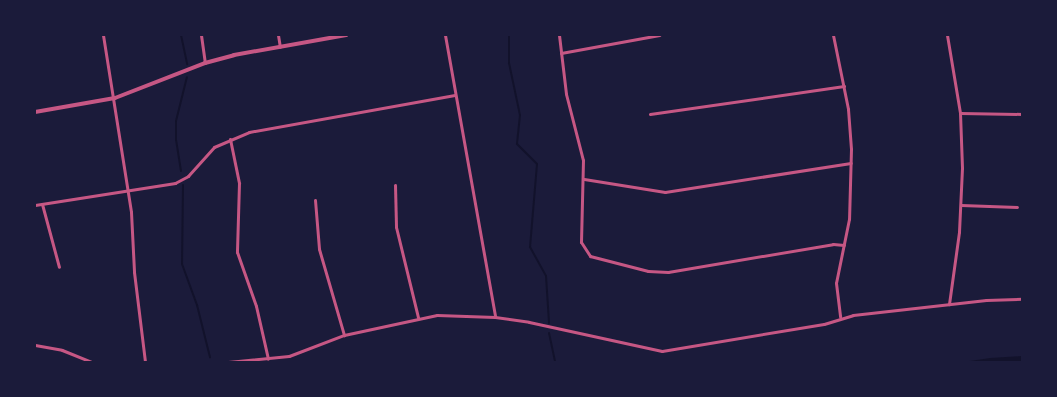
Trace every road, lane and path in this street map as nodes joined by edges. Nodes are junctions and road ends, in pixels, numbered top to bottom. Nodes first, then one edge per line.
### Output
1 (103, 35) edge
2 (201, 35) edge
3 (278, 35) edge
4 (346, 35) edge
5 (445, 35) edge
6 (559, 35) edge
7 (659, 35) edge
8 (833, 35) edge
9 (947, 35) edge
10 (280, 47) junction
11 (561, 53) junction
12 (205, 63) junction
13 (844, 86) junction
14 (455, 96) junction
15 (115, 98) junction
16 (35, 112) edge
17 (960, 113) junction
18 (650, 114) dead end
19 (1022, 114) edge
20 (230, 139) junction
21 (851, 163) junction
22 (584, 179) junction
23 (395, 185) dead end
24 (127, 190) junction
25 (315, 200) dead end
26 (42, 204) junction
27 (35, 205) edge
28 (961, 205) junction
29 (1017, 207) dead end
30 (844, 245) junction
31 (58, 267) dead end
32 (1022, 299) edge
33 (949, 304) junction
34 (418, 317) junction
35 (494, 317) junction
36 (840, 317) junction
37 (344, 335) junction
38 (35, 345) edge
39 (268, 359) junction
40 (91, 362) edge
41 (145, 362) edge
42 (228, 362) edge

1 - 15 street
2 - 12 street
3 - 10 street
4 - 10 street
5 - 14 street
6 - 11 street
7 - 11 street
8 - 13 street
9 - 17 street
10 - 12 street
11 - 22 street
12 - 15 street
13 - 18 street
13 - 21 street
14 - 20 street
14 - 35 street
15 - 16 street
15 - 24 street
17 - 19 street
17 - 28 street
20 - 24 street
20 - 39 street
21 - 22 street
21 - 30 street
22 - 30 street
23 - 34 street
24 - 26 street
24 - 41 street
25 - 37 street
26 - 27 street
26 - 31 street
28 - 29 street
28 - 33 street
30 - 36 street
32 - 33 street
33 - 36 street
34 - 35 street
34 - 37 street
35 - 36 street
37 - 39 street
38 - 40 street
39 - 42 street

